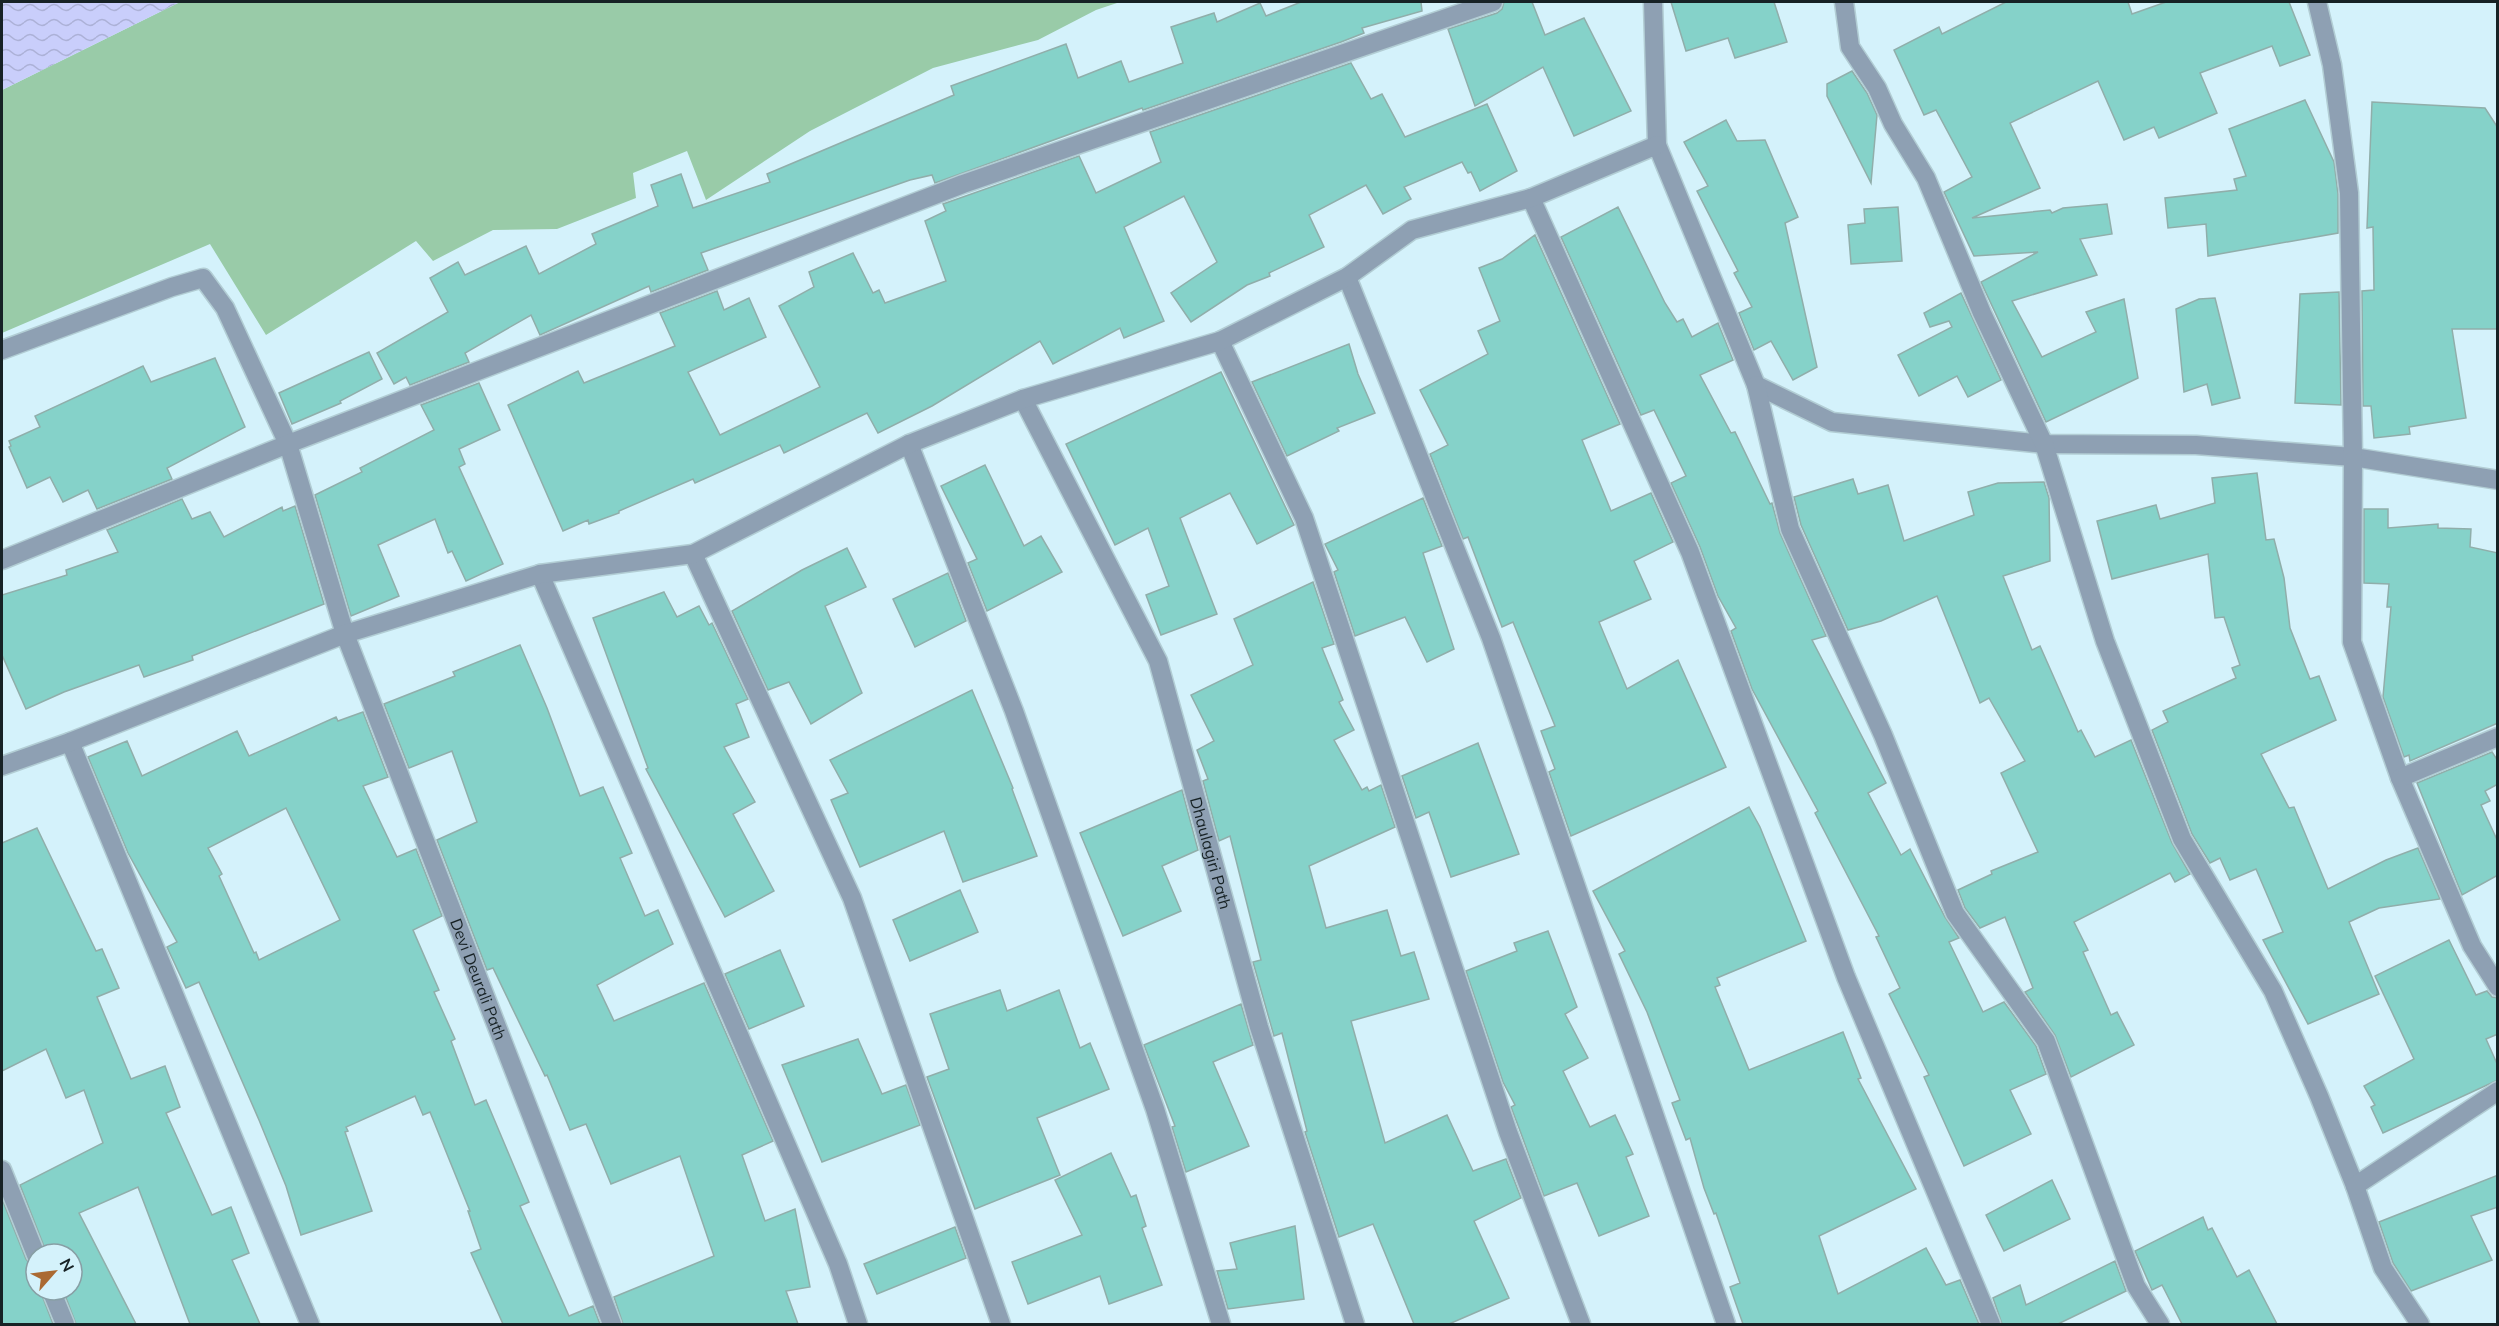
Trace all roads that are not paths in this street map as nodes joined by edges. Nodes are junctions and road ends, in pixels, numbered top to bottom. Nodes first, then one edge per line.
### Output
1 (1493, 2) edge
2 (1653, 2) edge
3 (1844, 2) edge
4 (2317, 2) edge
5 (1657, 146) junction
6 (1531, 198) junction
7 (1347, 278) junction
8 (1220, 341) junction
9 (2, 350) edge
10 (1756, 385) junction
11 (1023, 399) junction
12 (288, 444) junction
13 (909, 444) junction
14 (2044, 444) junction
15 (2353, 457) junction
16 (2498, 480) edge
17 (693, 554) junction
18 (2, 560) edge
19 (540, 574) junction
20 (345, 634) junction
21 (2498, 737) edge
22 (70, 742) junction
23 (2, 766) edge
24 (2400, 778) junction
25 (2498, 987) edge
26 (2498, 1091) edge
27 (2, 1170) edge
28 (2355, 1186) junction
29 (31, 1242) edge
30 (56, 1302) edge
31 (65, 1324) edge
32 (310, 1324) edge
33 (612, 1324) edge
34 (858, 1324) edge
35 (1001, 1324) edge
36 (1221, 1324) edge
37 (1355, 1324) edge
38 (1581, 1324) edge
39 (1726, 1324) edge
40 (1991, 1324) edge
41 (2160, 1324) edge
42 (2420, 1324) edge

1 - 12 street
2 - 5 street
3 - 14 street
4 - 15 street
5 - 6 street
5 - 10 street
6 - 7 street
6 - 40 street
7 - 8 street
7 - 39 street
8 - 11 street
8 - 38 street
9 - 12 street, Devi Deurali Path
10 - 14 street
10 - 41 street
11 - 13 street
11 - 37 street, Dhaulagiri Path
12 - 18 street
12 - 20 street, Devi Deurali Path
13 - 17 street
13 - 36 street
14 - 15 street
14 - 28 street
15 - 16 street
15 - 24 street
17 - 19 street
17 - 35 street
19 - 20 street
19 - 34 street
20 - 22 street
20 - 33 street, Devi Deurali Path
21 - 24 street
22 - 23 street
22 - 32 street
24 - 25 street
26 - 28 street
27 - 29 street
28 - 42 street
30 - 31 street

